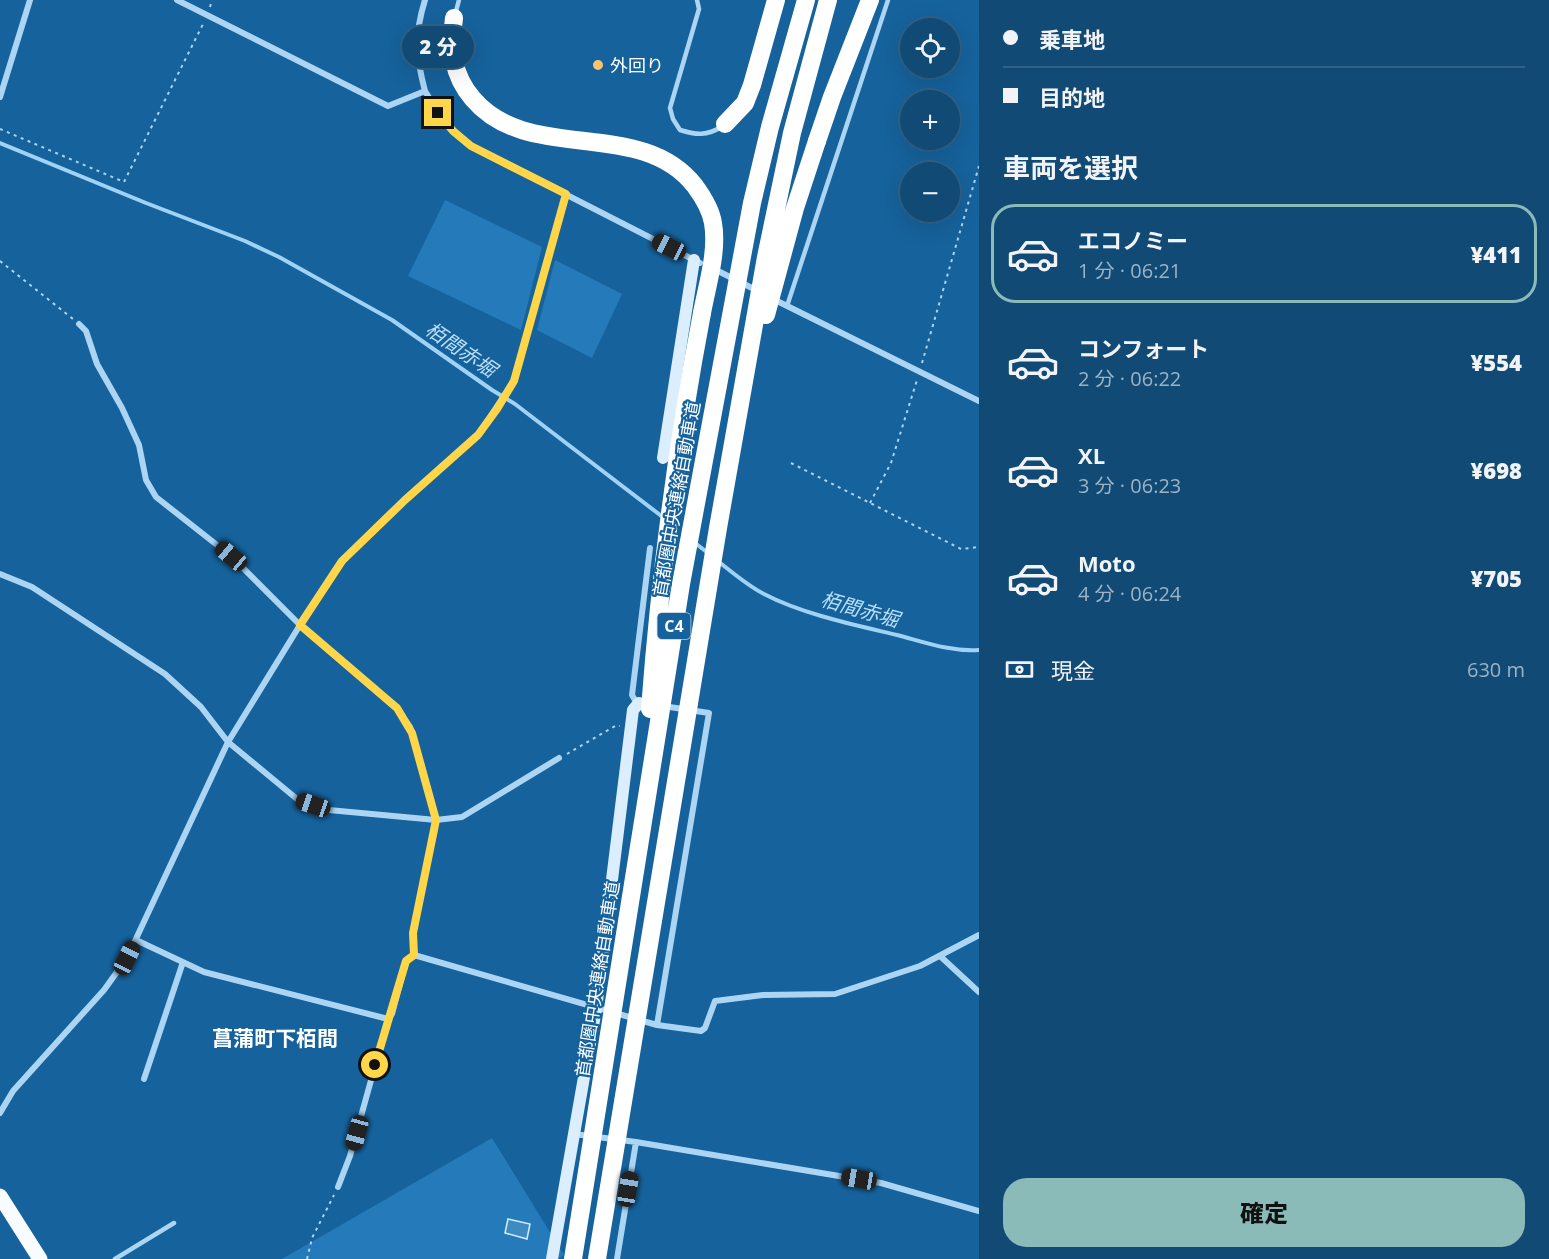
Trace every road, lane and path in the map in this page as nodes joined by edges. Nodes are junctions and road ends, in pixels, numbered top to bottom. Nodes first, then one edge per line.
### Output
1 (30, 0) edge
2 (177, 0) edge
3 (212, 0) edge
4 (424, 0) edge
5 (697, 0) edge
6 (776, 0) edge
7 (806, 0) edge
8 (828, 0) edge
9 (870, 0) edge
10 (888, 0) edge
11 (456, 9) edge
12 (208, 15) junction
13 (425, 91) junction
14 (0, 97) edge
15 (725, 124) joint
16 (0, 129) edge
17 (979, 166) edge
18 (566, 194) junction
19 (0, 261) edge
20 (697, 261) joint
21 (718, 272) dead end
22 (787, 306) junction
23 (79, 324) joint
24 (919, 371) junction
25 (979, 401) edge
26 (663, 458) dead end
27 (791, 463) dead end
28 (870, 503) junction
29 (718, 528) junction
30 (979, 547) edge
31 (650, 548) dead end
32 (0, 574) edge
33 (300, 625) junction
34 (639, 703) junction
35 (631, 726) junction
36 (228, 742) junction
37 (559, 758) joint
38 (436, 820) junction
39 (642, 825) junction
40 (979, 935) edge
41 (136, 940) junction
42 (414, 955) junction
43 (940, 956) junction
44 (183, 962) junction
45 (979, 992) edge
46 (596, 1009) junction
47 (388, 1019) junction
48 (657, 1025) junction
49 (144, 1079) dead end
50 (0, 1113) edge
51 (574, 1134) junction
52 (636, 1142) junction
53 (338, 1187) joint
54 (0, 1196) edge
55 (979, 1211) edge
56 (174, 1223) dead end
57 (40, 1259) edge
58 (115, 1259) edge
59 (307, 1259) edge
60 (552, 1259) edge
61 (573, 1259) edge
62 (597, 1259) edge
63 (617, 1259) edge

1 - 14 street
2 - 12 street
3 - 12 path
4 - 13 street
5 - 15 lane
6 - 15 highway
7 - 39 highway, 首都圏中央連絡自動車道 / C4, bridge
8 - 29 highway, C4, bridge
9 - 29 highway, bridge
10 - 22 lane
11 - 39 highway, bridge
12 - 13 street
12 - 16 path
13 - 18 street
17 - 24 path
18 - 20 street
18 - 33 street
19 - 23 path
20 - 26 street
21 - 22 street
22 - 24 street
23 - 33 street
24 - 25 street
24 - 28 path
27 - 28 path
28 - 30 path
29 - 62 highway, C4, bridge
31 - 34 street
32 - 36 street
33 - 36 street
33 - 38 street
34 - 35 street
34 - 48 street
35 - 37 path
35 - 46 street
36 - 38 street
36 - 41 street
37 - 38 street
38 - 42 street
39 - 61 highway, 首都圏中央連絡自動車道 / C4, bridge
40 - 43 street
41 - 44 street
41 - 50 street
42 - 46 street
42 - 47 street
43 - 45 street
43 - 48 street
44 - 47 street
44 - 49 street
46 - 48 street
46 - 51 street
47 - 53 street
51 - 52 street
51 - 60 street
52 - 55 street
52 - 63 street
53 - 59 path
54 - 57 main road
56 - 58 lane

